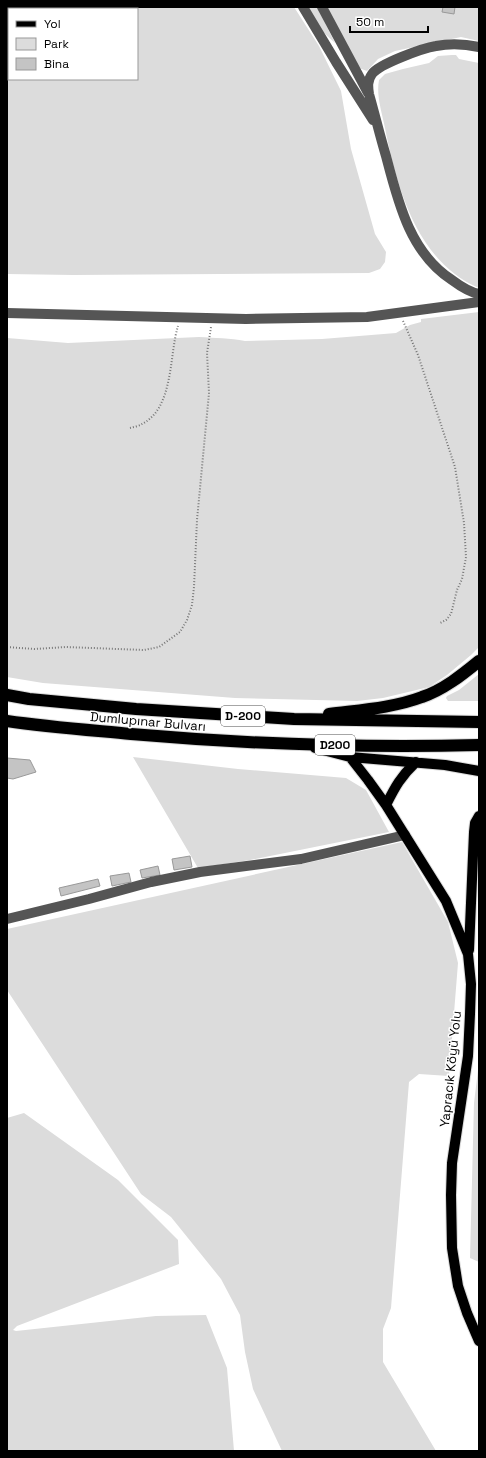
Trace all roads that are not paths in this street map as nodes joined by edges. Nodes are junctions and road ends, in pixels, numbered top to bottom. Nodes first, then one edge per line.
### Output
1 (303, 7) edge
2 (322, 7) edge
3 (479, 47) edge
4 (369, 94) junction
5 (378, 128) junction
6 (479, 294) edge
7 (479, 302) edge
8 (7, 313) edge
9 (479, 661) edge
10 (7, 695) edge
11 (294, 719) junction
12 (7, 721) edge
13 (479, 722) edge
14 (304, 745) junction
15 (479, 745) edge
16 (350, 757) junction
17 (416, 762) junction
18 (479, 771) edge
19 (386, 805) junction
20 (479, 816) edge
21 (405, 835) junction
22 (7, 919) edge
23 (468, 954) junction
24 (479, 1341) edge

1 - 5 street
2 - 4 street
3 - 4 street
4 - 5 street
5 - 6 street
7 - 8 street
9 - 11 highway
10 - 11 highway, Dumlupınar Bulvarı / D-200
11 - 13 highway, Dumlupınar Bulvarı / D-200
12 - 14 highway, Dumlupınar Bulvarı / D200
14 - 15 highway, Dumlupınar Bulvarı / D200
14 - 16 main road
16 - 17 main road
16 - 19 main road, Yapracık Köyü Yolu
17 - 18 main road
17 - 19 main road
19 - 21 main road, Yapracık Köyü Yolu
20 - 23 main road
21 - 22 street
21 - 23 main road, Yapracık Köyü Yolu
23 - 24 main road, Yapracık Köyü Yolu

